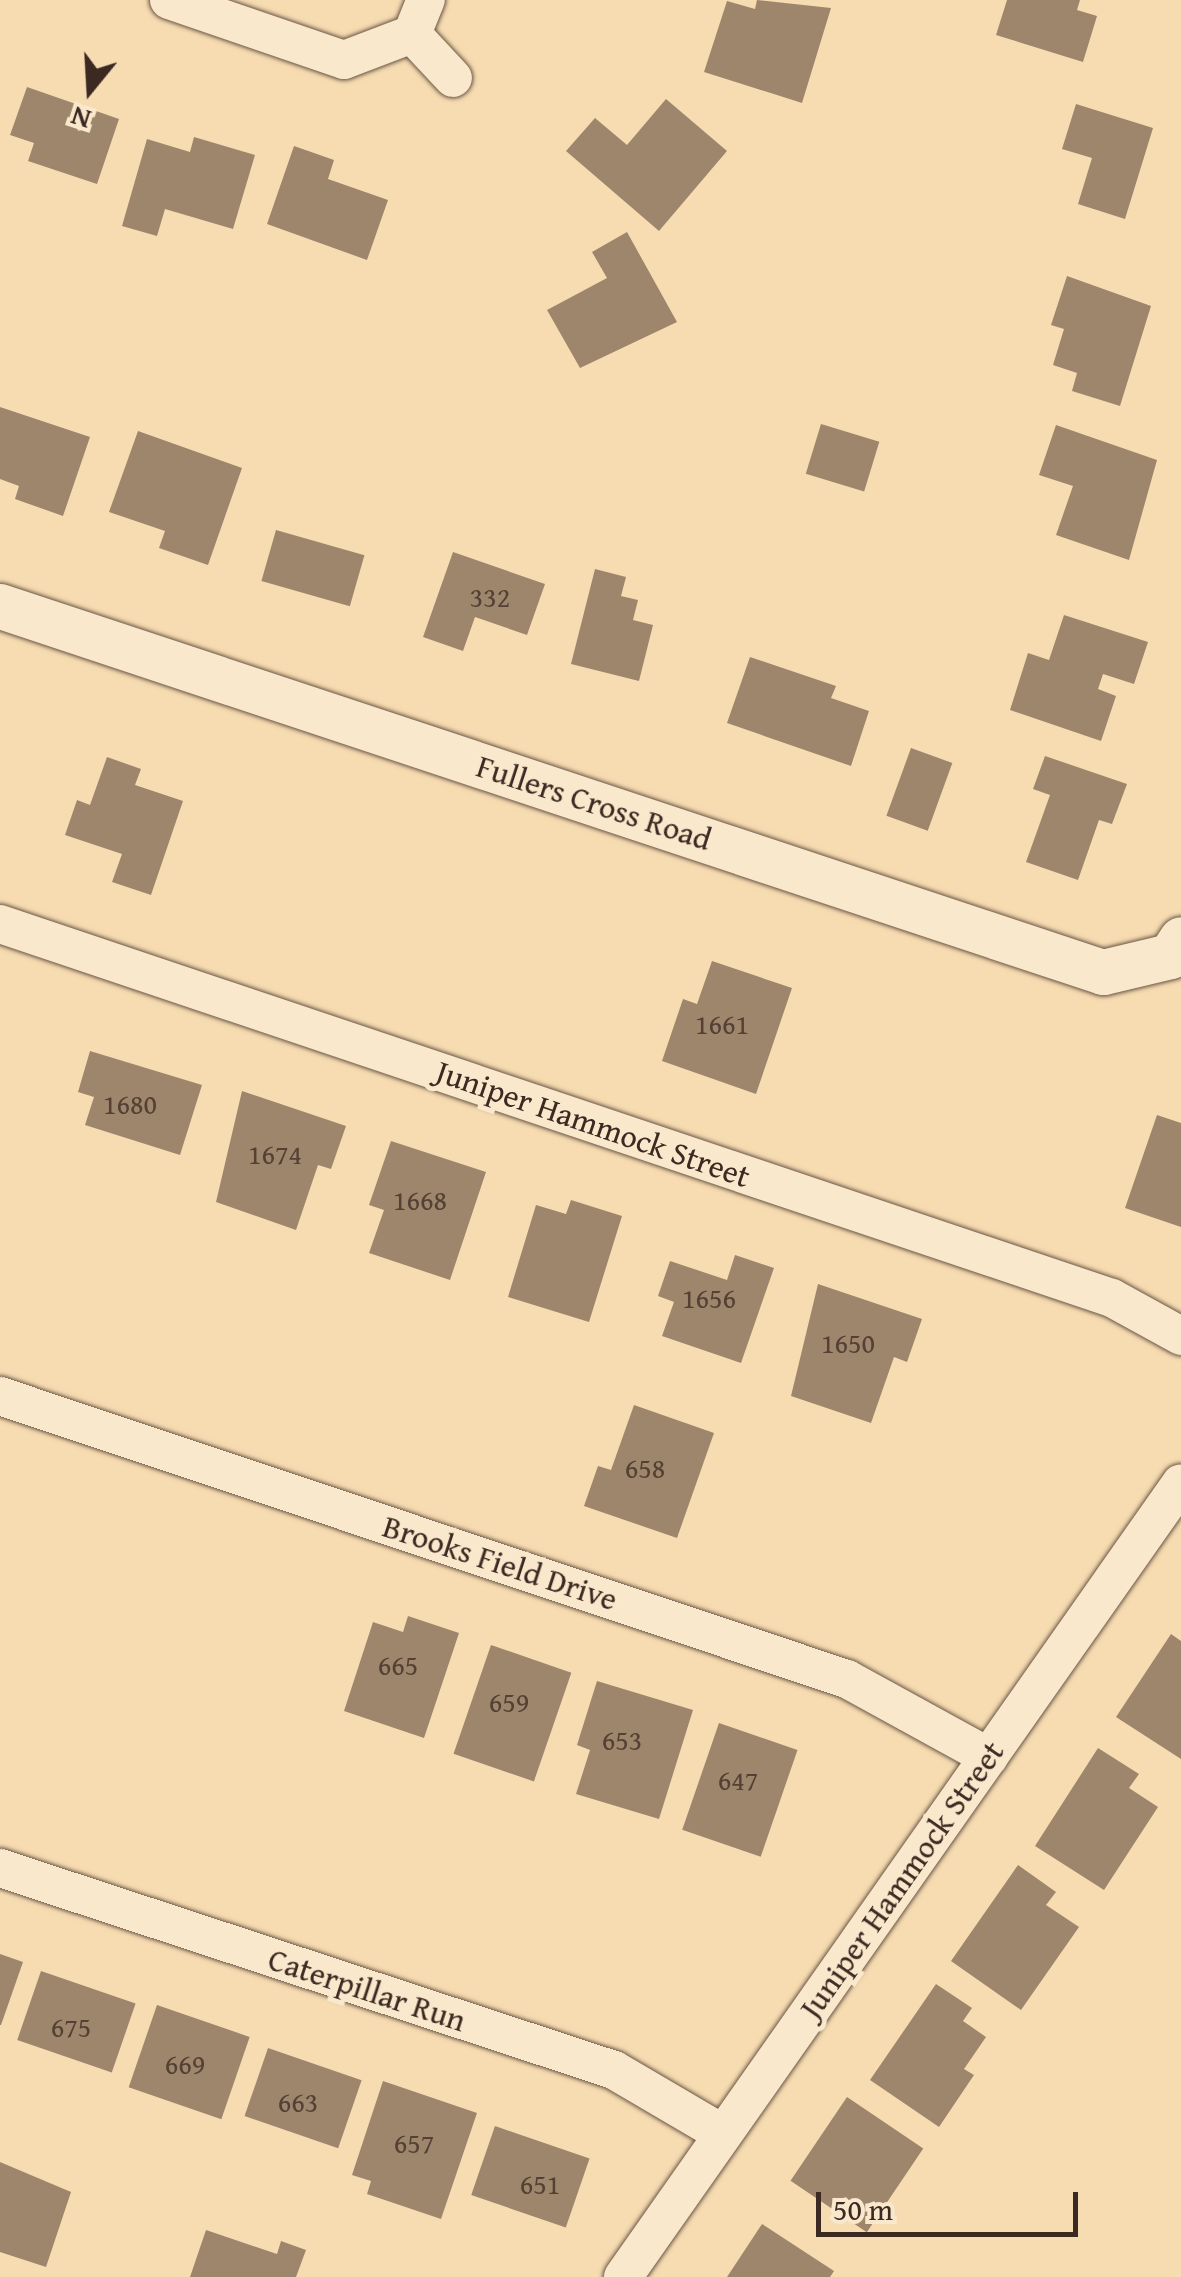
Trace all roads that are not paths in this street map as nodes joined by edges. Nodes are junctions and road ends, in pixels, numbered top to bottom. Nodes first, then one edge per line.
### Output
1 (169, 0) edge
2 (419, 17) edge
3 (453, 78) dead end
4 (0, 606) edge
5 (0, 924) edge
6 (1181, 940) edge
7 (1181, 1336) edge
8 (0, 1396) edge
9 (1181, 1482) edge
10 (988, 1756) junction
11 (0, 1868) edge
12 (723, 2134) junction
13 (623, 2277) edge

1 - 2 street
2 - 3 street
4 - 6 street, Fullers Cross Road
5 - 7 street, Juniper Hammock Street
8 - 10 street, Brooks Field Drive
9 - 10 street, Juniper Hammock Street
10 - 12 street, Juniper Hammock Street
11 - 12 street, Caterpillar Run
12 - 13 street, Juniper Hammock Street

